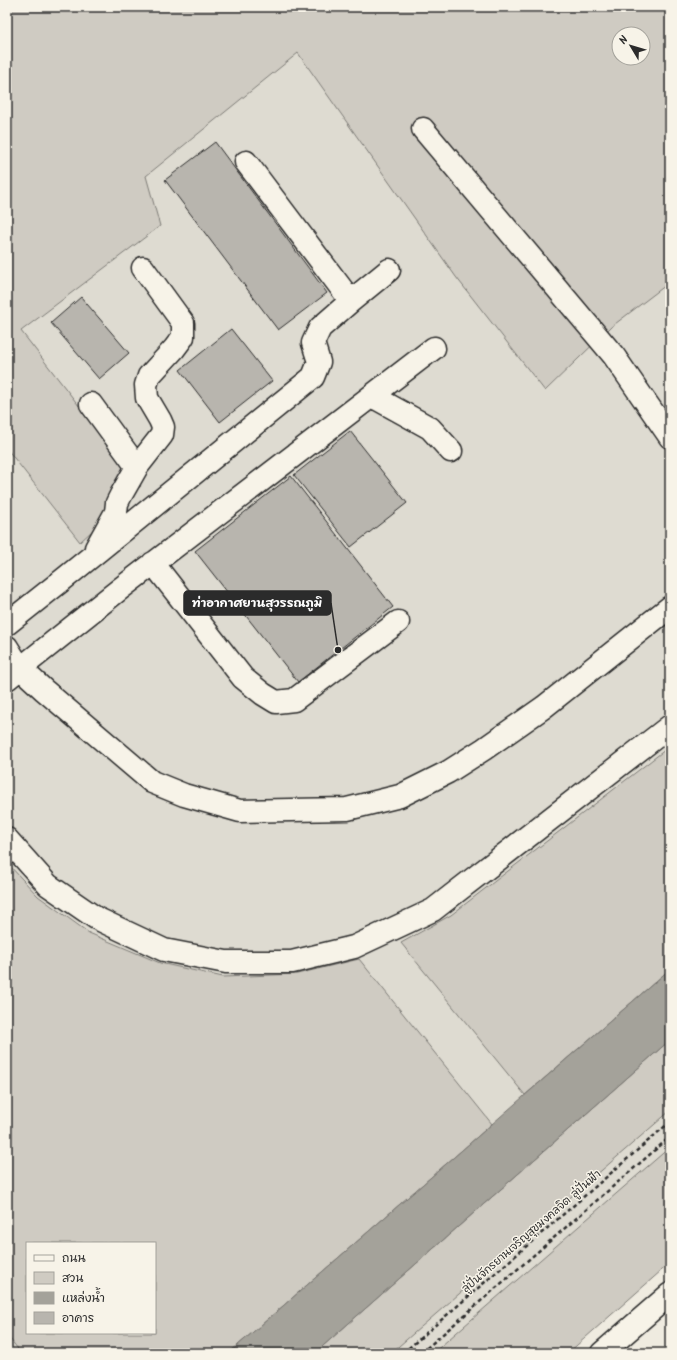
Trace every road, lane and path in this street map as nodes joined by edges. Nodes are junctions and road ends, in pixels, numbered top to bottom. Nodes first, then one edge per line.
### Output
1 (423, 129) dead end
2 (246, 162) dead end
3 (143, 268) dead end
4 (389, 270) dead end
5 (351, 301) junction
6 (434, 348) dead end
7 (372, 396) junction
8 (91, 404) dead end
9 (670, 438) edge
10 (451, 451) dead end
11 (137, 467) junction
12 (90, 557) junction
13 (153, 563) junction
14 (670, 607) edge
15 (398, 622) dead end
16 (7, 624) edge
17 (7, 647) edge
18 (14, 673) edge
19 (670, 726) edge
20 (7, 839) edge
21 (670, 1122) edge
22 (670, 1137) edge
23 (670, 1294) edge
24 (403, 1353) edge
25 (421, 1353) edge
26 (602, 1353) edge

1 - 9 lane
2 - 5 lane
3 - 11 lane
4 - 5 lane
5 - 12 lane
6 - 7 lane
7 - 10 lane
7 - 13 lane
8 - 11 lane
11 - 12 lane
12 - 16 lane
13 - 15 lane
13 - 18 lane
14 - 18 lane
17 - 18 lane
19 - 20 lane
21 - 24 path, ลู่ปั่นจักรยานเจริญสุขมงคลจิต ลู่ปั่นฟ้า
22 - 25 path
23 - 26 lane

